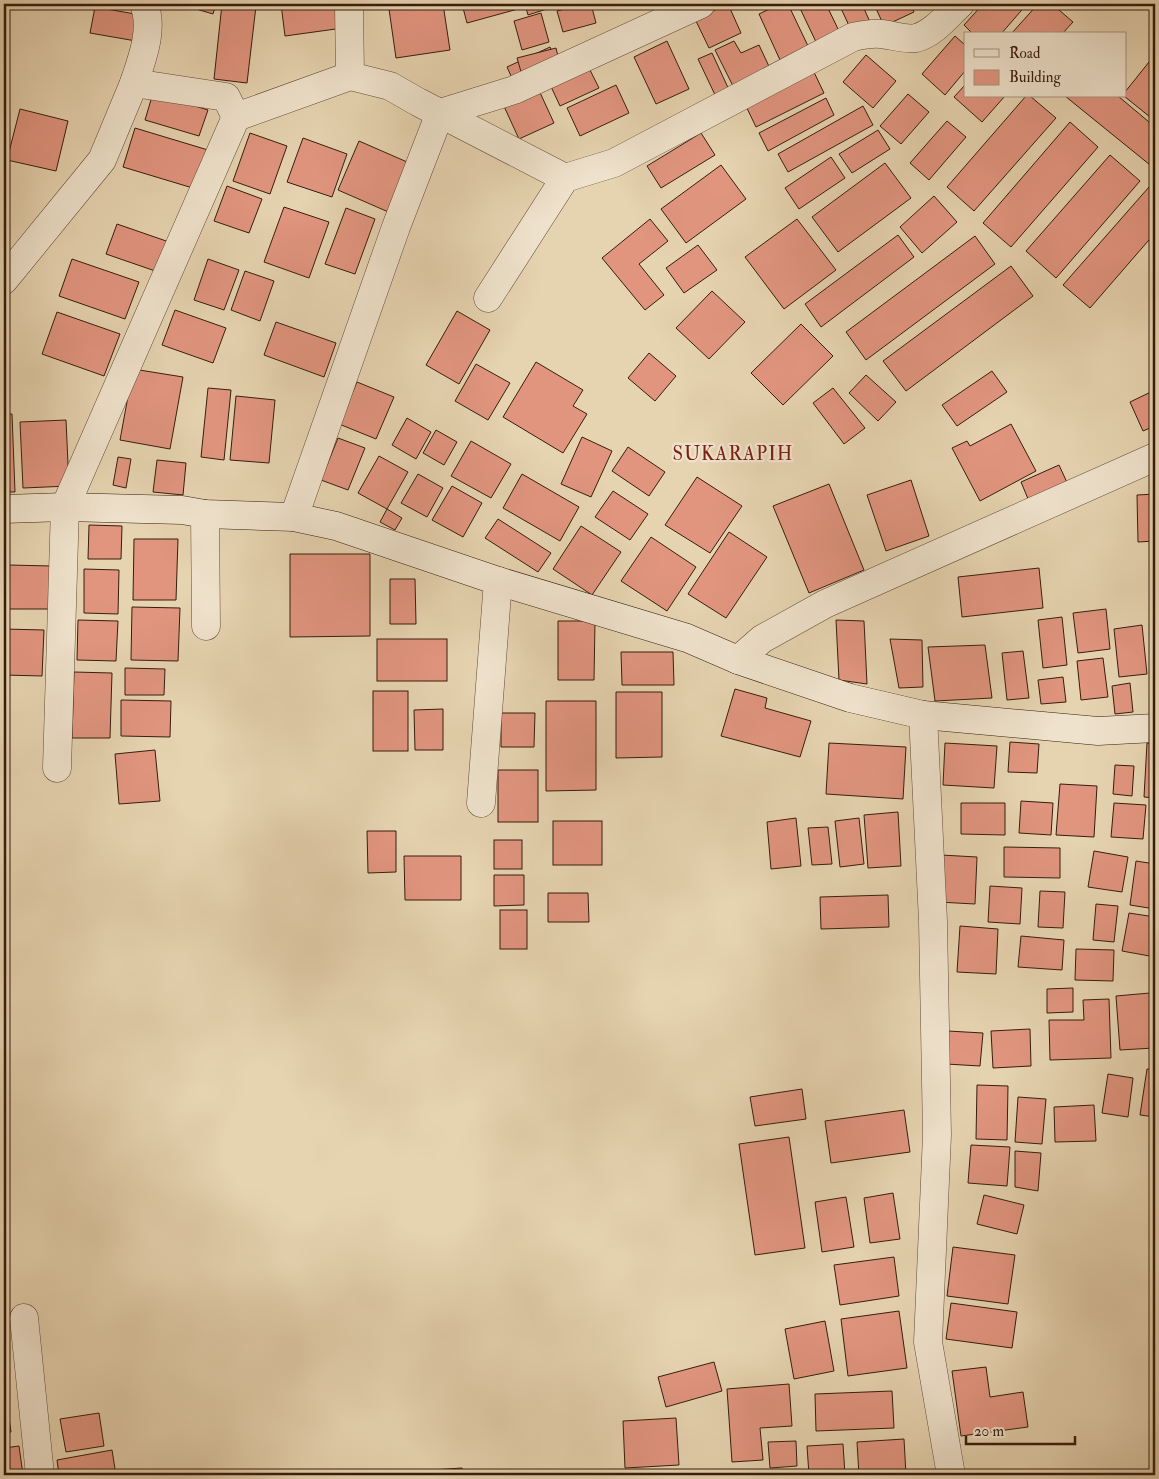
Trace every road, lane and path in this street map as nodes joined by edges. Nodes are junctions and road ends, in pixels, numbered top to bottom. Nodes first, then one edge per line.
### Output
1 (144, 4) edge
2 (349, 4) edge
3 (701, 4) edge
4 (960, 4) edge
5 (350, 76) junction
6 (134, 83) junction
7 (440, 113) junction
8 (236, 117) junction
9 (565, 178) junction
10 (4, 280) edge
11 (488, 298) dead end
12 (1155, 457) edge
13 (65, 508) junction
14 (4, 509) edge
15 (205, 514) junction
16 (294, 517) junction
17 (498, 580) junction
18 (206, 626) dead end
19 (738, 660) junction
20 (923, 716) junction
21 (1155, 728) edge
22 (57, 768) dead end
23 (481, 803) dead end
24 (24, 1318) dead end
25 (40, 1475) edge
26 (951, 1475) edge

1 - 6 street
2 - 5 street
3 - 7 street
4 - 9 street
5 - 7 street
5 - 8 street
6 - 8 street
6 - 10 street
7 - 9 street
7 - 16 street
8 - 13 street
9 - 11 street
12 - 19 street
13 - 14 street
13 - 15 street
13 - 22 street
15 - 16 street
15 - 18 street
16 - 17 street
17 - 19 street
17 - 23 street
19 - 20 street
20 - 21 street
20 - 26 street
24 - 25 street

